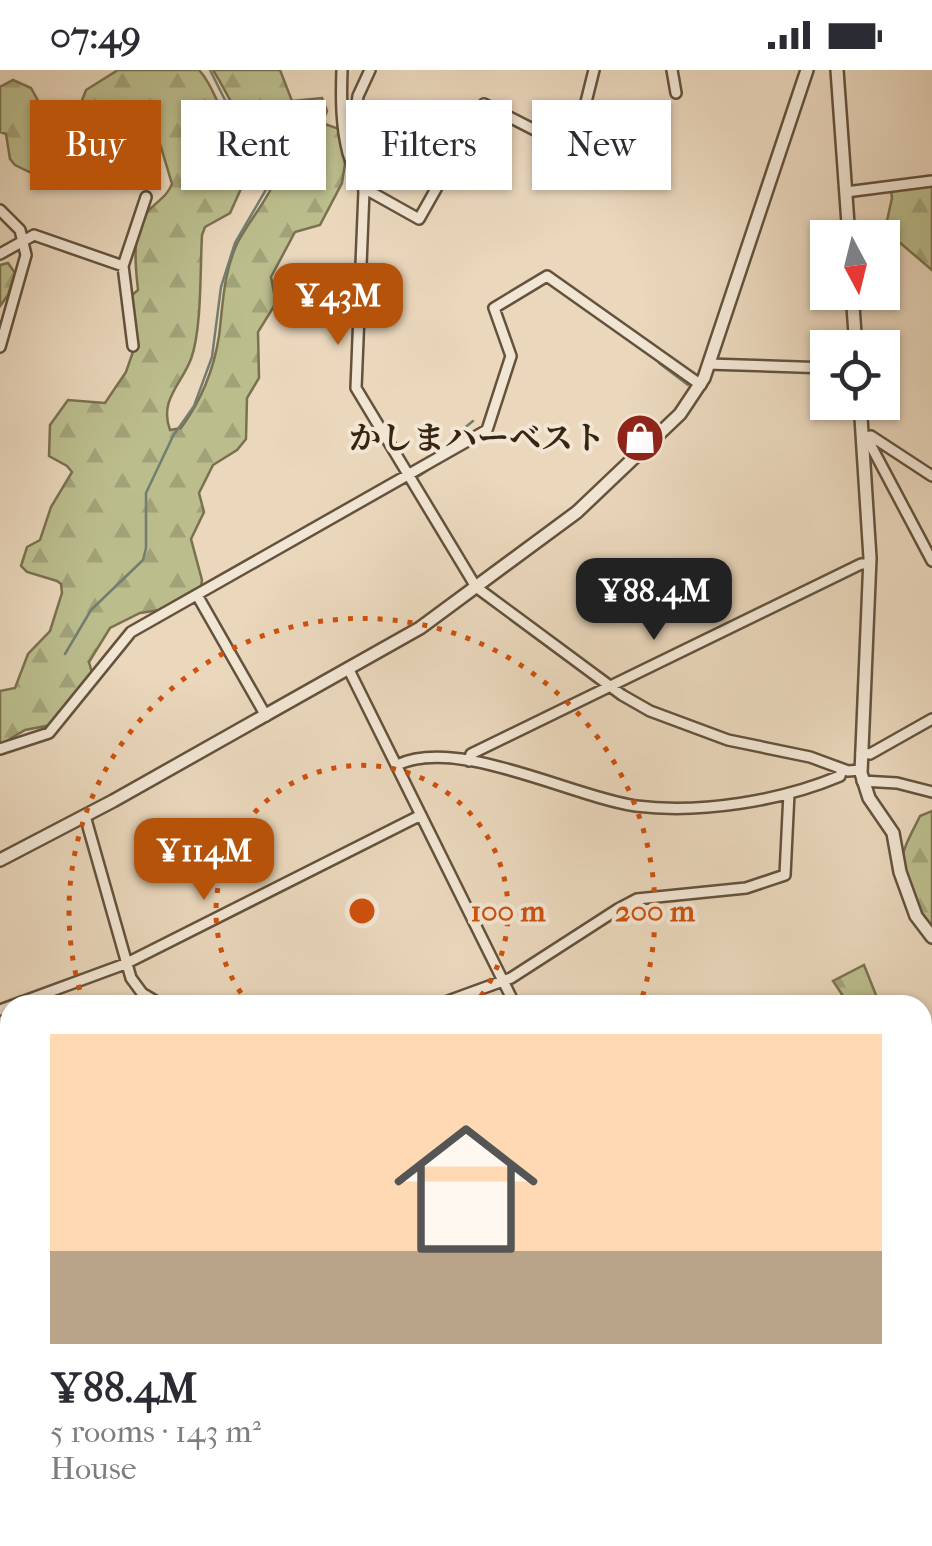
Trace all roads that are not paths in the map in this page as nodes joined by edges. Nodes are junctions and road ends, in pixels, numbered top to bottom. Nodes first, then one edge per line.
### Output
1 (342, 70) edge
2 (370, 70) edge
3 (594, 70) edge
4 (672, 70) edge
5 (807, 70) edge
6 (837, 70) edge
7 (676, 93) dead end
8 (358, 100) edge
9 (346, 141) edge
10 (932, 182) edge
11 (364, 191) joint
12 (846, 192) junction
13 (146, 197) dead end
14 (0, 210) edge
15 (848, 220) edge
16 (24, 240) junction
17 (0, 254) edge
18 (122, 266) junction
19 (0, 346) edge
20 (133, 346) dead end
21 (708, 364) junction
22 (810, 367) edge
23 (700, 385) junction
24 (861, 420) edge
25 (862, 440) junction
26 (408, 474) junction
27 (932, 476) edge
28 (932, 561) edge
29 (870, 564) junction
30 (476, 587) junction
31 (197, 594) junction
32 (349, 670) junction
33 (610, 686) junction
34 (266, 716) junction
35 (932, 720) edge
36 (0, 749) edge
37 (861, 753) junction
38 (469, 761) junction
39 (397, 766) junction
40 (842, 769) junction
41 (862, 775) junction
42 (932, 792) edge
43 (789, 793) junction
44 (421, 815) junction
45 (85, 816) junction
46 (0, 860) edge
47 (932, 937) edge
48 (126, 964) junction
49 (504, 981) junction
50 (41, 995) edge
51 (148, 995) edge
52 (464, 995) edge
53 (511, 995) edge

1 - 9 street
2 - 8 street
3 - 11 street
4 - 7 street
5 - 21 street
6 - 12 street
10 - 12 street
11 - 26 street
12 - 15 street
13 - 18 street
14 - 16 street
16 - 17 street
16 - 18 street
16 - 19 street
18 - 20 street
21 - 22 street
21 - 23 street
23 - 26 street
23 - 30 street
24 - 25 street
25 - 27 street
25 - 28 street
25 - 29 street
26 - 30 street
26 - 31 street
29 - 33 street
29 - 37 street
30 - 32 street
30 - 33 street
31 - 34 street
31 - 36 street
32 - 34 street
32 - 39 street
33 - 38 street
33 - 40 street
34 - 45 street
35 - 37 street
37 - 41 street
38 - 39 street
38 - 43 street
39 - 44 street
40 - 41 street
40 - 43 street
41 - 42 street
41 - 47 street
43 - 49 street
44 - 48 street
44 - 49 street
45 - 46 street
45 - 48 street
48 - 50 street
48 - 51 street
49 - 52 street
49 - 53 street

